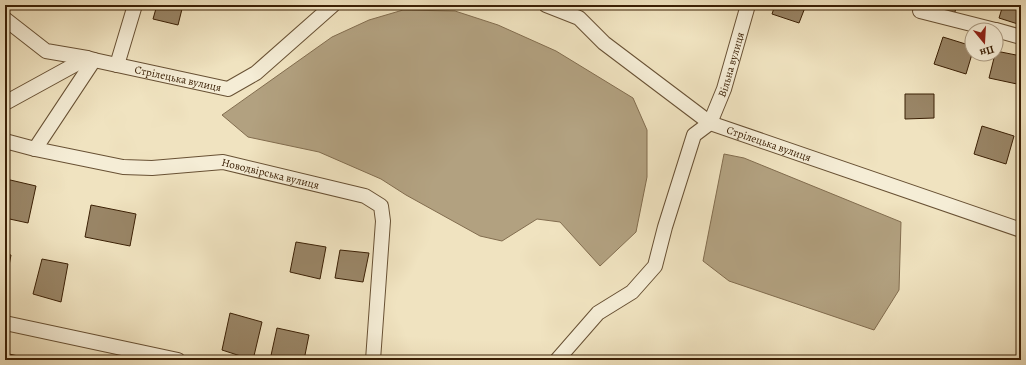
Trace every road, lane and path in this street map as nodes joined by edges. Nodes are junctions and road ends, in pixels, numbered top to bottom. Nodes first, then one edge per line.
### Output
1 (134, 5) edge
2 (333, 5) edge
3 (546, 5) edge
4 (748, 5) edge
5 (920, 11) dead end
6 (5, 19) edge
7 (964, 22) edge
8 (1004, 32) edge
9 (1021, 37) edge
10 (91, 59) junction
11 (117, 66) junction
12 (5, 103) edge
13 (710, 123) junction
14 (5, 141) edge
15 (35, 149) junction
16 (1021, 230) edge
17 (5, 323) edge
18 (178, 360) edge
19 (374, 360) edge
20 (557, 360) edge

1 - 11 street
2 - 11 street, Стрілецька вулиця
3 - 13 street, Стрілецька вулиця
4 - 13 street, Вільна вулиця
5 - 7 street
6 - 10 street, Стрілецька вулиця
8 - 9 street
10 - 11 street, Стрілецька вулиця
10 - 12 street
10 - 15 street
13 - 16 street, Стрілецька вулиця
13 - 20 street
14 - 15 street, Новодвірська вулиця
15 - 19 street, Новодвірська вулиця
17 - 18 street

